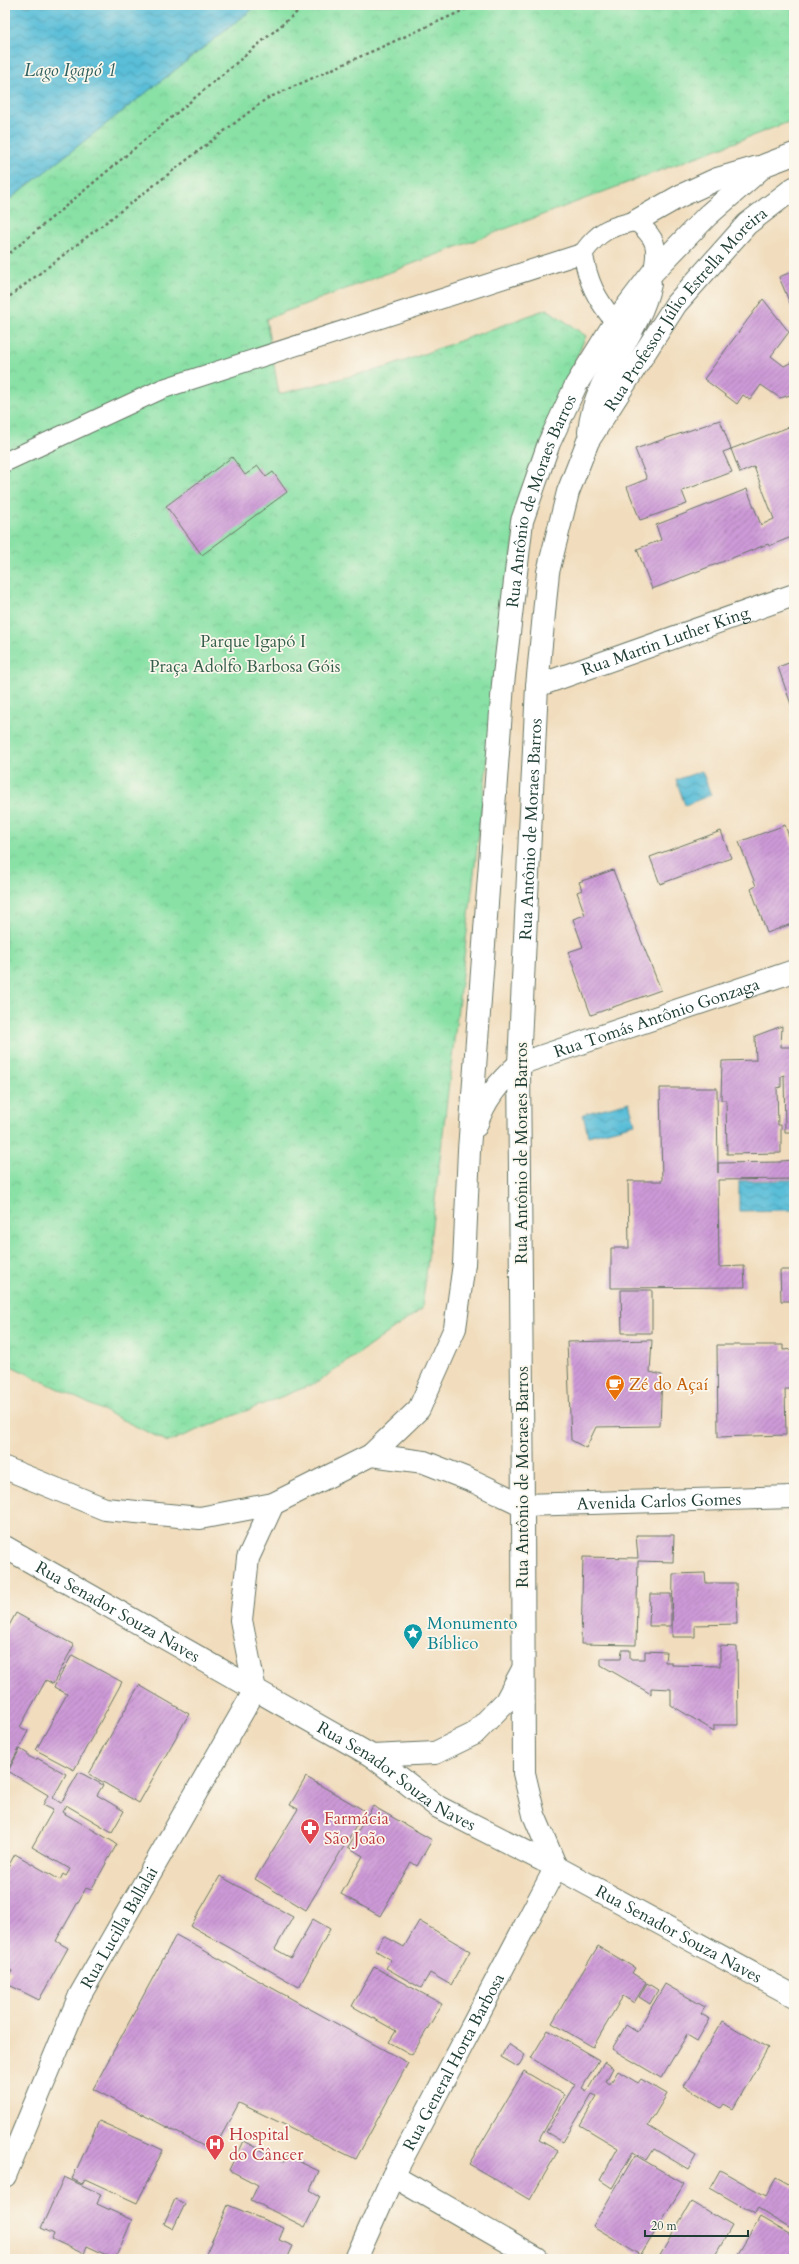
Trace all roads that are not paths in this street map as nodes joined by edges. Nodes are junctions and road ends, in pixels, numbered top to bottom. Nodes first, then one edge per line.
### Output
1 (794, 154) edge
2 (765, 165) junction
3 (794, 188) edge
4 (636, 221) junction
5 (583, 253) junction
6 (653, 272) junction
7 (615, 322) junction
8 (588, 441) junction
9 (5, 462) edge
10 (522, 521) junction
11 (794, 595) edge
12 (537, 686) junction
13 (794, 971) edge
14 (519, 1064) junction
15 (469, 1150) junction
16 (371, 1455) junction
17 (5, 1468) edge
18 (794, 1497) edge
19 (273, 1504) junction
20 (523, 1505) junction
21 (5, 1547) edge
22 (523, 1669) junction
23 (255, 1690) junction
24 (372, 1756) junction
25 (556, 1867) junction
26 (794, 1996) edge
27 (5, 2176) edge
28 (393, 2176) junction
29 (356, 2259) edge
30 (537, 2259) edge

1 - 2 street, Rua Professor Júlio Estrella Moreira
2 - 4 street
2 - 6 street, Rua Professor Júlio Estrella Moreira
3 - 8 street, Rua Professor Júlio Estrella Moreira
4 - 5 lane
4 - 6 lane, Rua Professor Júlio Estrella Moreira
5 - 7 lane
5 - 9 lane
6 - 7 street, Rua Professor Júlio Estrella Moreira
6 - 8 street
7 - 10 street, Rua Antônio de Moraes Barros
8 - 12 street, Rua Antônio de Moraes Barros
10 - 12 street
10 - 15 street, Rua Antônio de Moraes Barros
11 - 12 street, Rua Martin Luther King
12 - 14 street, Rua Antônio de Moraes Barros
13 - 14 street, Rua Tomás Antônio Gonzaga
14 - 15 street
14 - 20 street, Rua Antônio de Moraes Barros
15 - 16 street, Rua Antônio de Moraes Barros
16 - 19 street, Rua Antônio de Moraes Barros
16 - 20 street
17 - 19 street, Rua Antônio de Moraes Barros
18 - 20 street, Avenida Carlos Gomes
19 - 23 street
20 - 22 street, Rua Antônio de Moraes Barros
21 - 23 street, Rua Senador Souza Naves
22 - 24 street
22 - 25 street, Rua Antônio de Moraes Barros
23 - 24 street, Rua Senador Souza Naves
23 - 27 street, Rua Lucilla Ballalai
24 - 25 street, Rua Senador Souza Naves
25 - 26 street, Rua Senador Souza Naves
25 - 28 street, Rua General Horta Barbosa
28 - 29 street, Rua General Horta Barbosa
28 - 30 street

